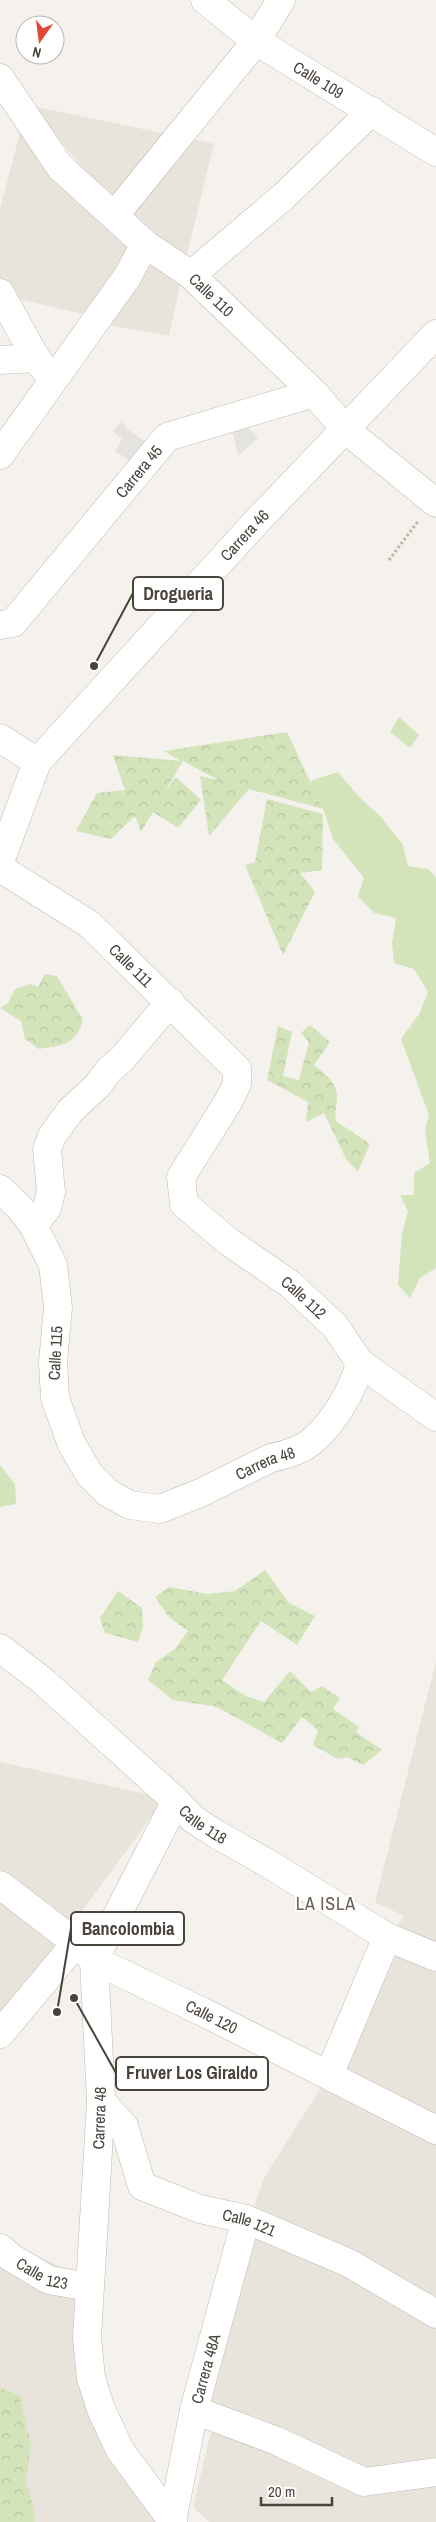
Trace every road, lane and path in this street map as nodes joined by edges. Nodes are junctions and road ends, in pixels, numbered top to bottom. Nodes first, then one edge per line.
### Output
1 (205, 0) edge
2 (281, 0) edge
3 (256, 41) junction
4 (0, 78) edge
5 (372, 111) junction
6 (436, 152) edge
7 (114, 216) junction
8 (145, 244) junction
9 (191, 275) junction
10 (0, 293) edge
11 (436, 334) edge
12 (36, 358) junction
13 (0, 360) edge
14 (53, 380) junction
15 (314, 393) junction
16 (346, 430) junction
17 (0, 455) edge
18 (435, 502) edge
19 (389, 560) dead end
20 (7, 624) edge
21 (0, 738) edge
22 (37, 762) junction
23 (0, 862) edge
24 (0, 868) edge
25 (170, 1002) junction
26 (181, 1177) joint
27 (0, 1189) edge
28 (33, 1224) junction
29 (360, 1363) junction
30 (436, 1417) edge
31 (130, 1505) joint
32 (0, 1648) edge
33 (176, 1801) junction
34 (0, 1885) edge
35 (387, 1937) junction
36 (85, 1952) junction
37 (436, 1957) edge
38 (0, 2034) edge
39 (329, 2075) junction
40 (101, 2102) junction
41 (436, 2130) edge
42 (246, 2219) junction
43 (0, 2248) edge
44 (89, 2287) junction
45 (436, 2314) edge
46 (194, 2410) junction
47 (436, 2472) edge
48 (172, 2521) edge

1 - 3 street, Calle 109
2 - 3 street
3 - 5 street, Calle 109
3 - 7 street
4 - 7 street, Calle 110
5 - 6 street, Calle 109
5 - 9 street
7 - 8 street, Calle 110
8 - 9 street, Calle 110
8 - 14 street
9 - 15 street, Calle 110
10 - 12 street
11 - 16 street, Carrera 46
12 - 13 street
12 - 14 street
14 - 17 street
15 - 16 street, Calle 110
15 - 20 street, Carrera 45
16 - 18 street, Calle 110
16 - 22 street, Carrera 46
18 - 19 path
21 - 22 street
22 - 23 street, Carrera 46
24 - 25 street, Calle 111
25 - 26 street, Calle 111
25 - 28 street
26 - 29 street, Calle 112
27 - 28 street, Calle 115
28 - 31 street, Calle 115
29 - 30 street, Calle 112
29 - 31 street, Carrera 48
32 - 33 street, Calle 118
33 - 35 street, Calle 118
33 - 36 street
34 - 36 street, Calle 120
35 - 37 street, Calle 118
35 - 39 street
36 - 38 street
36 - 39 street, Calle 120
36 - 40 street, Carrera 48
39 - 41 street, Calle 120
40 - 42 street, Calle 121
40 - 44 street, Carrera 48
42 - 45 street, Calle 121
42 - 46 street, Carrera 48A
43 - 44 street, Calle 123
44 - 48 street, Carrera 48
46 - 47 street
46 - 48 street, Carrera 48A

